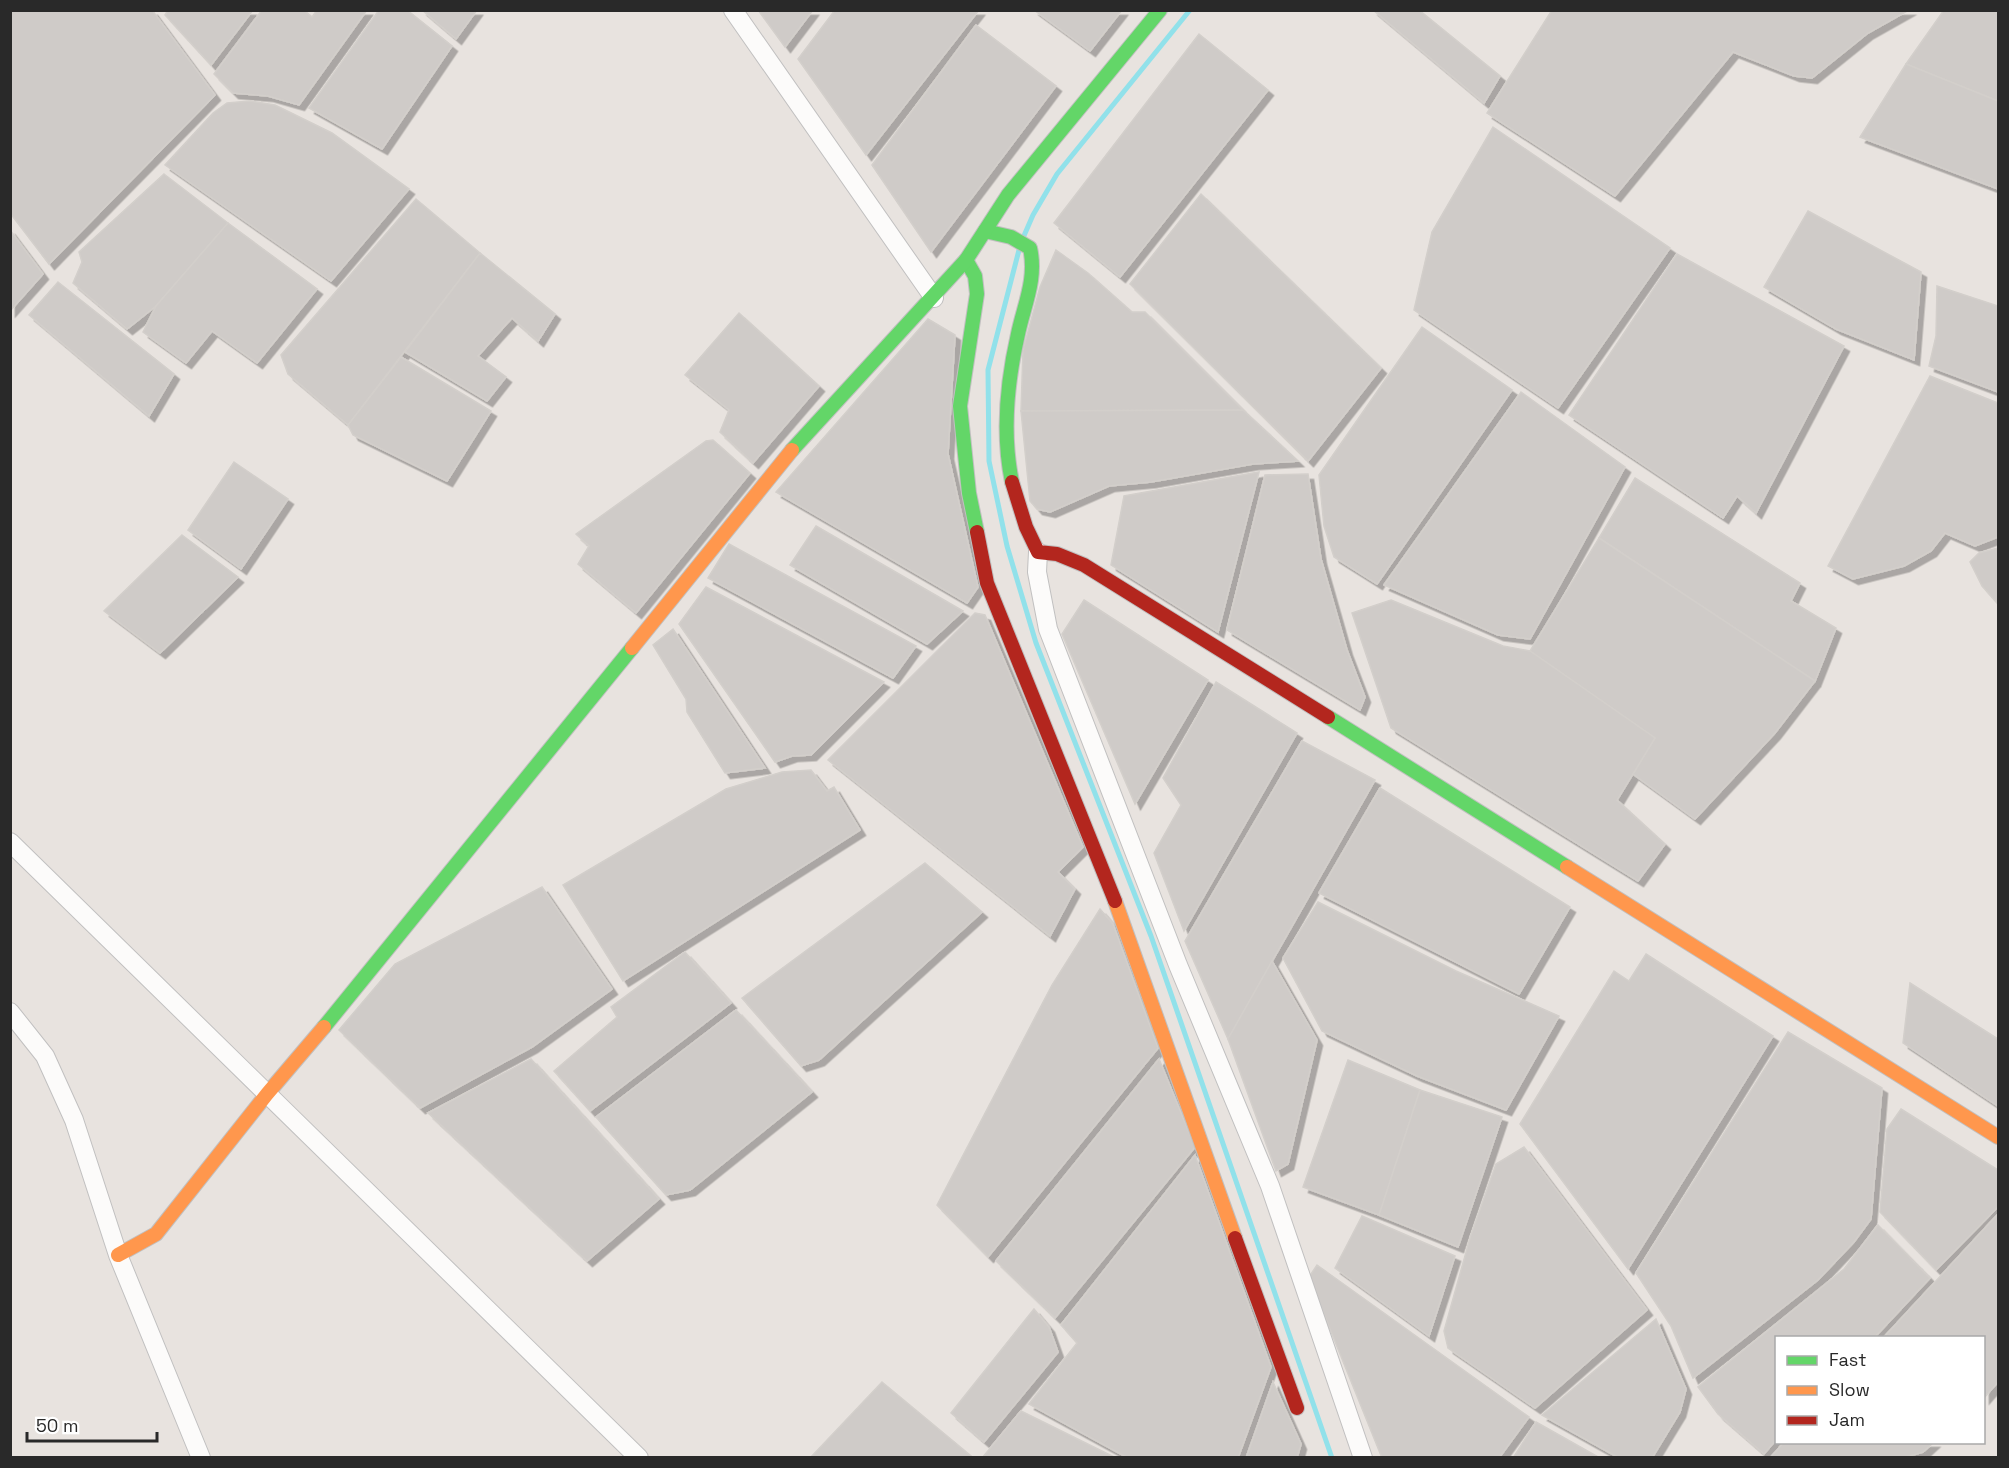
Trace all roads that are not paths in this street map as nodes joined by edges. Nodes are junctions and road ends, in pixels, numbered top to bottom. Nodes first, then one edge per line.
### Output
1 (734, 10) edge
2 (1160, 10) edge
3 (985, 231) junction
4 (966, 260) junction
5 (934, 298) junction
6 (1038, 552) junction
7 (10, 842) edge
8 (10, 1012) edge
9 (267, 1094) junction
10 (1998, 1137) edge
11 (118, 1255) junction
12 (1297, 1408) dead end
13 (201, 1458) edge
14 (639, 1458) edge
15 (1363, 1458) edge

1 - 5 street
2 - 3 street
3 - 4 street
3 - 6 street
4 - 5 street
4 - 12 street
5 - 9 street
6 - 10 street
6 - 15 street
7 - 9 street
8 - 11 street
9 - 11 street
9 - 14 street
11 - 13 street

